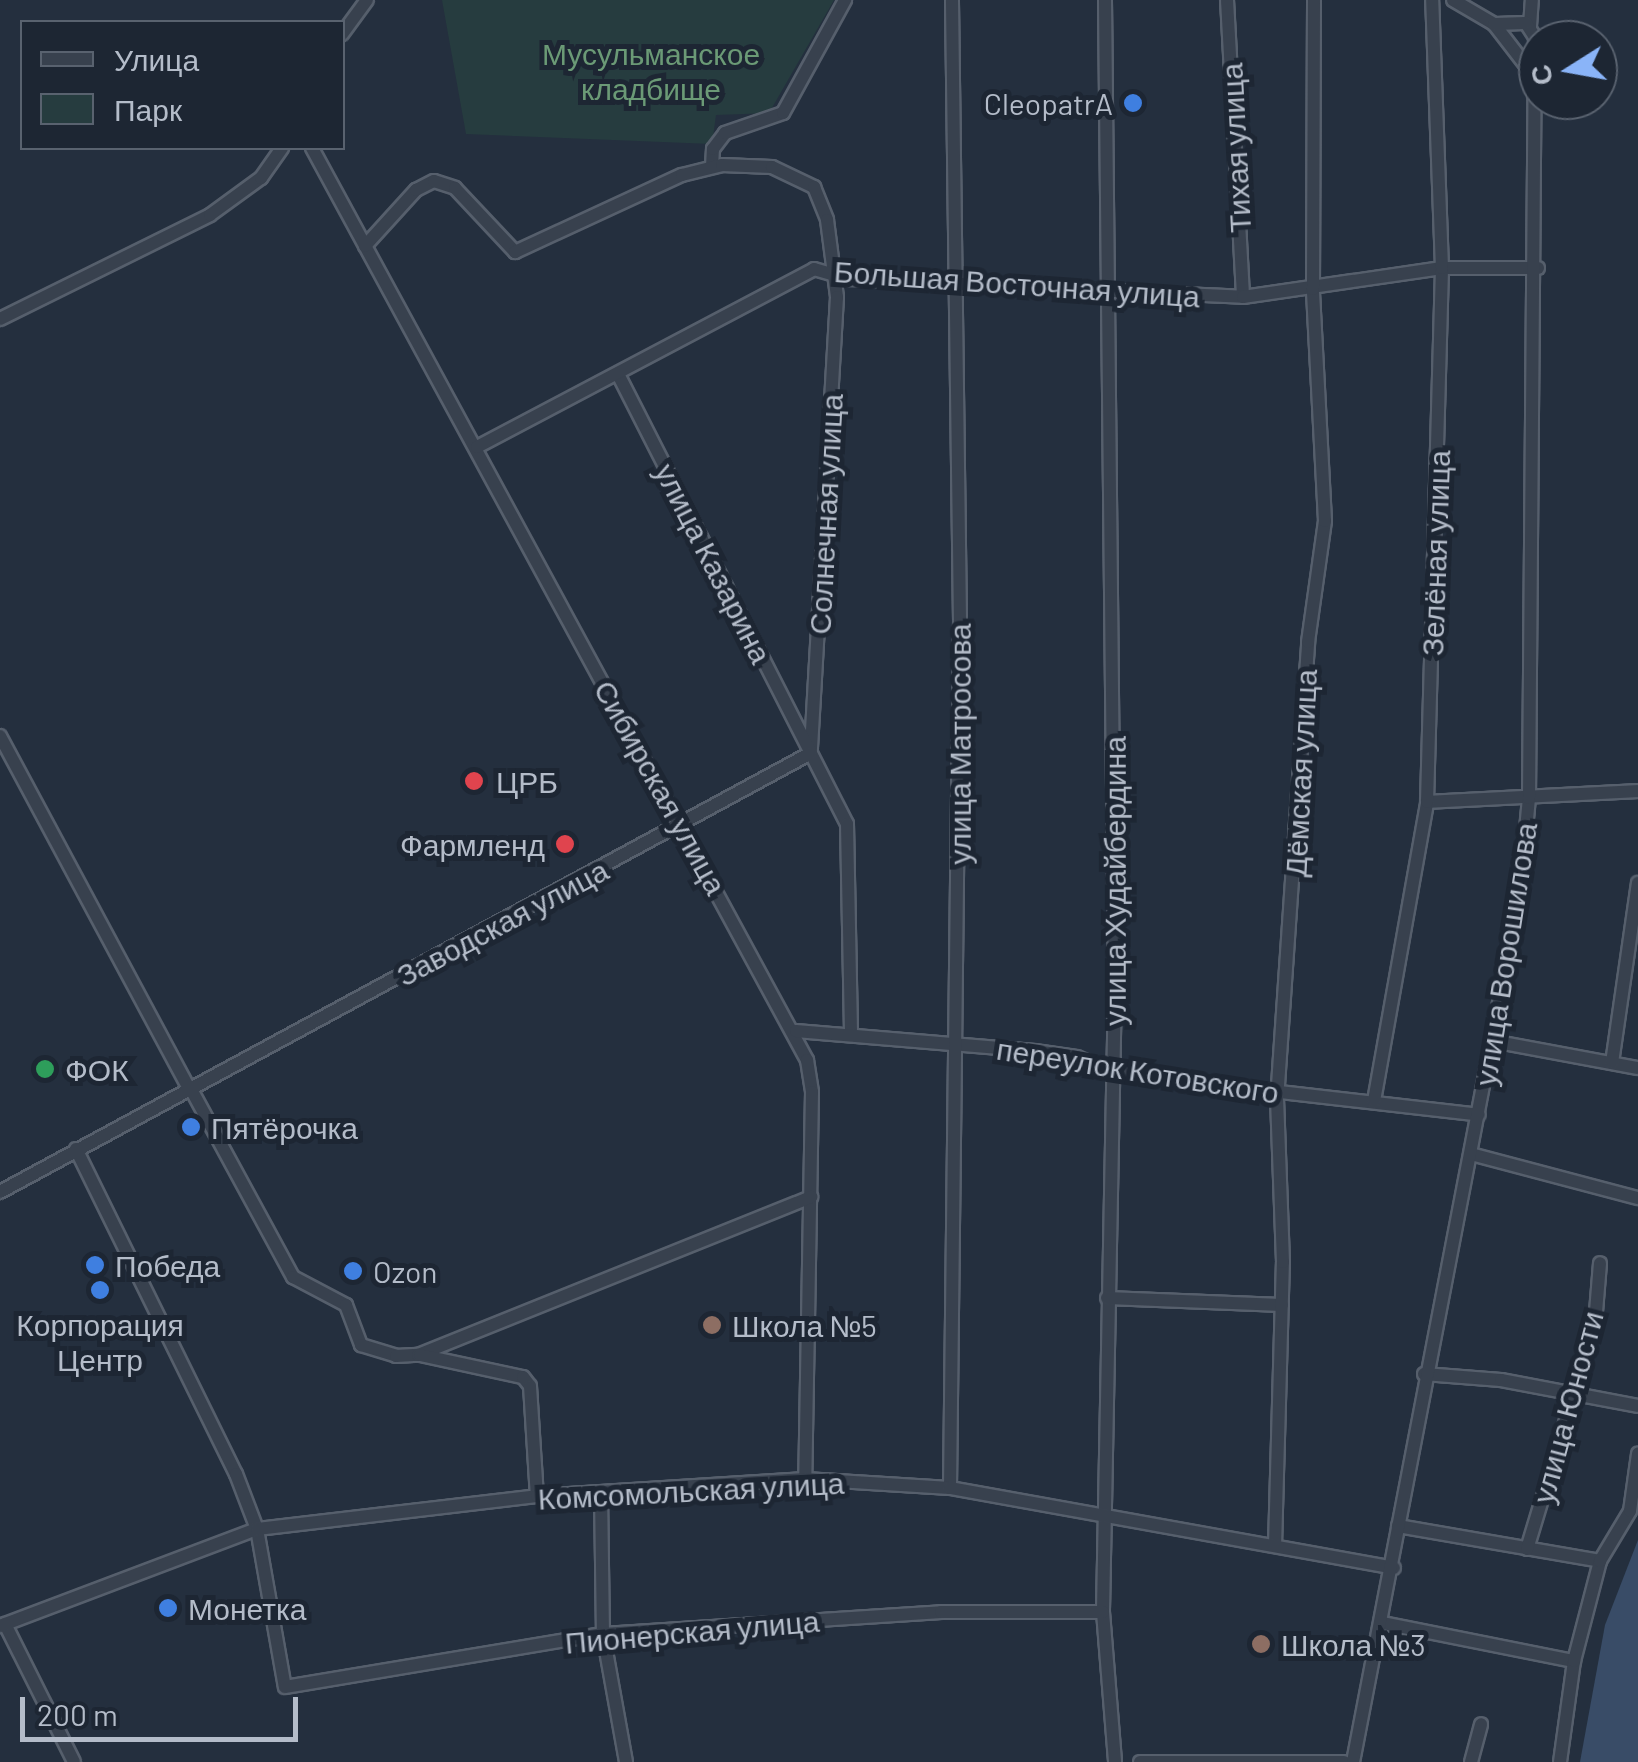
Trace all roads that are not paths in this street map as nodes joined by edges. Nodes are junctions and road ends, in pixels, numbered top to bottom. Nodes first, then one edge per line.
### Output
1 (367, 0) edge
2 (844, 0) edge
3 (952, 0) edge
4 (1105, 0) edge
5 (1227, 0) edge
6 (1314, 0) edge
7 (1432, 0) edge
8 (1453, 0) edge
9 (1494, 24) junction
10 (1518, 25) edge
11 (345, 30) edge
12 (1518, 42) edge
13 (1533, 120) edge
14 (281, 150) edge
15 (313, 150) edge
16 (712, 167) junction
17 (365, 246) junction
18 (1442, 268) junction
19 (1538, 268) junction
20 (837, 275) junction
21 (956, 282) junction
22 (1112, 288) junction
23 (1313, 289) junction
24 (1243, 297) junction
25 (0, 319) edge
26 (618, 374) junction
27 (478, 446) junction
28 (0, 736) edge
29 (810, 752) junction
30 (1638, 791) edge
31 (1529, 798) junction
32 (1427, 802) junction
33 (682, 828) junction
34 (1638, 882) edge
35 (796, 1031) junction
36 (851, 1035) junction
37 (1492, 1041) junction
38 (958, 1043) junction
39 (1612, 1062) junction
40 (1638, 1068) edge
41 (1113, 1072) junction
42 (190, 1089) junction
43 (1278, 1095) junction
44 (1374, 1100) junction
45 (1479, 1115) junction
46 (76, 1149) junction
47 (1472, 1154) junction
48 (0, 1192) edge
49 (812, 1198) junction
50 (1638, 1198) edge
51 (1600, 1263) dead end
52 (1108, 1298) junction
53 (1282, 1306) junction
54 (418, 1355) junction
55 (1424, 1374) junction
56 (1576, 1396) junction
57 (1638, 1406) edge
58 (1638, 1454) edge
59 (806, 1479) junction
60 (950, 1488) junction
61 (601, 1492) junction
62 (537, 1496) junction
63 (1102, 1516) junction
64 (1398, 1526) junction
65 (257, 1529) junction
66 (1275, 1546) junction
67 (1527, 1549) junction
68 (1600, 1562) junction
69 (1394, 1568) junction
70 (1103, 1612) junction
71 (1383, 1623) junction
72 (2, 1625) edge
73 (603, 1634) junction
74 (1574, 1661) junction
75 (1481, 1724) dead end
76 (74, 1762) edge
77 (626, 1762) edge
78 (1115, 1762) edge
79 (1140, 1762) edge
80 (1344, 1762) edge
81 (1353, 1762) edge
82 (1471, 1762) edge
83 (1560, 1762) edge

1 - 11 street
2 - 16 street
3 - 21 street, улица Матросова
4 - 22 street, улица Худайбердина
5 - 24 street, Тихая улица
6 - 23 street, Дёмская улица
7 - 18 street, Зелёная улица
8 - 9 street, улица Ворошилова
9 - 10 street, улица Ворошилова
9 - 12 street, улица Ворошилова
13 - 19 street, улица Ворошилова
14 - 25 street
15 - 17 street, Сибирская улица
16 - 17 street
16 - 20 street, Солнечная улица
17 - 27 street, Сибирская улица
18 - 19 street, Большая Восточная улица
18 - 23 street, Большая Восточная улица
18 - 32 street, Зелёная улица
19 - 31 street, улица Ворошилова
20 - 21 street, Большая Восточная улица
20 - 26 street, Большая Восточная улица
20 - 29 street, Солнечная улица
21 - 22 street, Большая Восточная улица
21 - 38 street, улица Матросова
22 - 24 street, Большая Восточная улица
22 - 41 street, улица Худайбердина
23 - 24 street, Большая Восточная улица
23 - 43 street, Дёмская улица
26 - 27 street, Большая Восточная улица
26 - 29 street, улица Казарина
27 - 33 street, Сибирская улица
28 - 42 street
29 - 33 street, Заводская улица
29 - 36 street, улица Казарина
30 - 31 street
31 - 32 street
31 - 37 street, улица Ворошилова
32 - 44 street, Зелёная улица
33 - 35 street, Сибирская улица
33 - 42 street, Заводская улица
34 - 39 street
35 - 36 street, переулок Котовского
35 - 49 street, Сибирская улица
36 - 38 street, переулок Котовского
37 - 39 street
37 - 45 street, улица Ворошилова
38 - 41 street, переулок Котовского
38 - 60 street, улица Матросова
39 - 40 street
41 - 43 street, переулок Котовского
41 - 52 street, улица Худайбердина
42 - 46 street, Заводская улица
42 - 54 street
43 - 44 street, переулок Котовского
43 - 53 street, Дёмская улица
44 - 45 street, переулок Котовского
45 - 47 street, улица Ворошилова
46 - 48 street, Заводская улица
46 - 65 street
47 - 50 street
47 - 55 street, улица Ворошилова
49 - 54 street
49 - 59 street, Сибирская улица
51 - 56 street, улица Юности
52 - 53 street
52 - 63 street, улица Худайбердина
53 - 66 street, Дёмская улица
54 - 62 street
55 - 56 street
55 - 64 street, улица Ворошилова
56 - 57 street
56 - 67 street, улица Юности
58 - 68 street
59 - 60 street, Комсомольская улица
59 - 61 street, Комсомольская улица
60 - 63 street, Комсомольская улица
61 - 62 street, Комсомольская улица
61 - 73 street
62 - 65 street, Комсомольская улица
63 - 66 street, Комсомольская улица
63 - 70 street, улица Худайбердина
64 - 67 street
64 - 69 street, улица Ворошилова
65 - 72 street, Комсомольская улица
65 - 73 street, Пионерская улица
66 - 69 street, Комсомольская улица
67 - 68 street
68 - 74 street
69 - 71 street, улица Ворошилова
70 - 73 street, Пионерская улица
70 - 78 street, улица Худайбердина
71 - 74 street
71 - 81 street, улица Ворошилова
72 - 76 street
73 - 77 street
74 - 83 street
75 - 82 street
79 - 80 street

